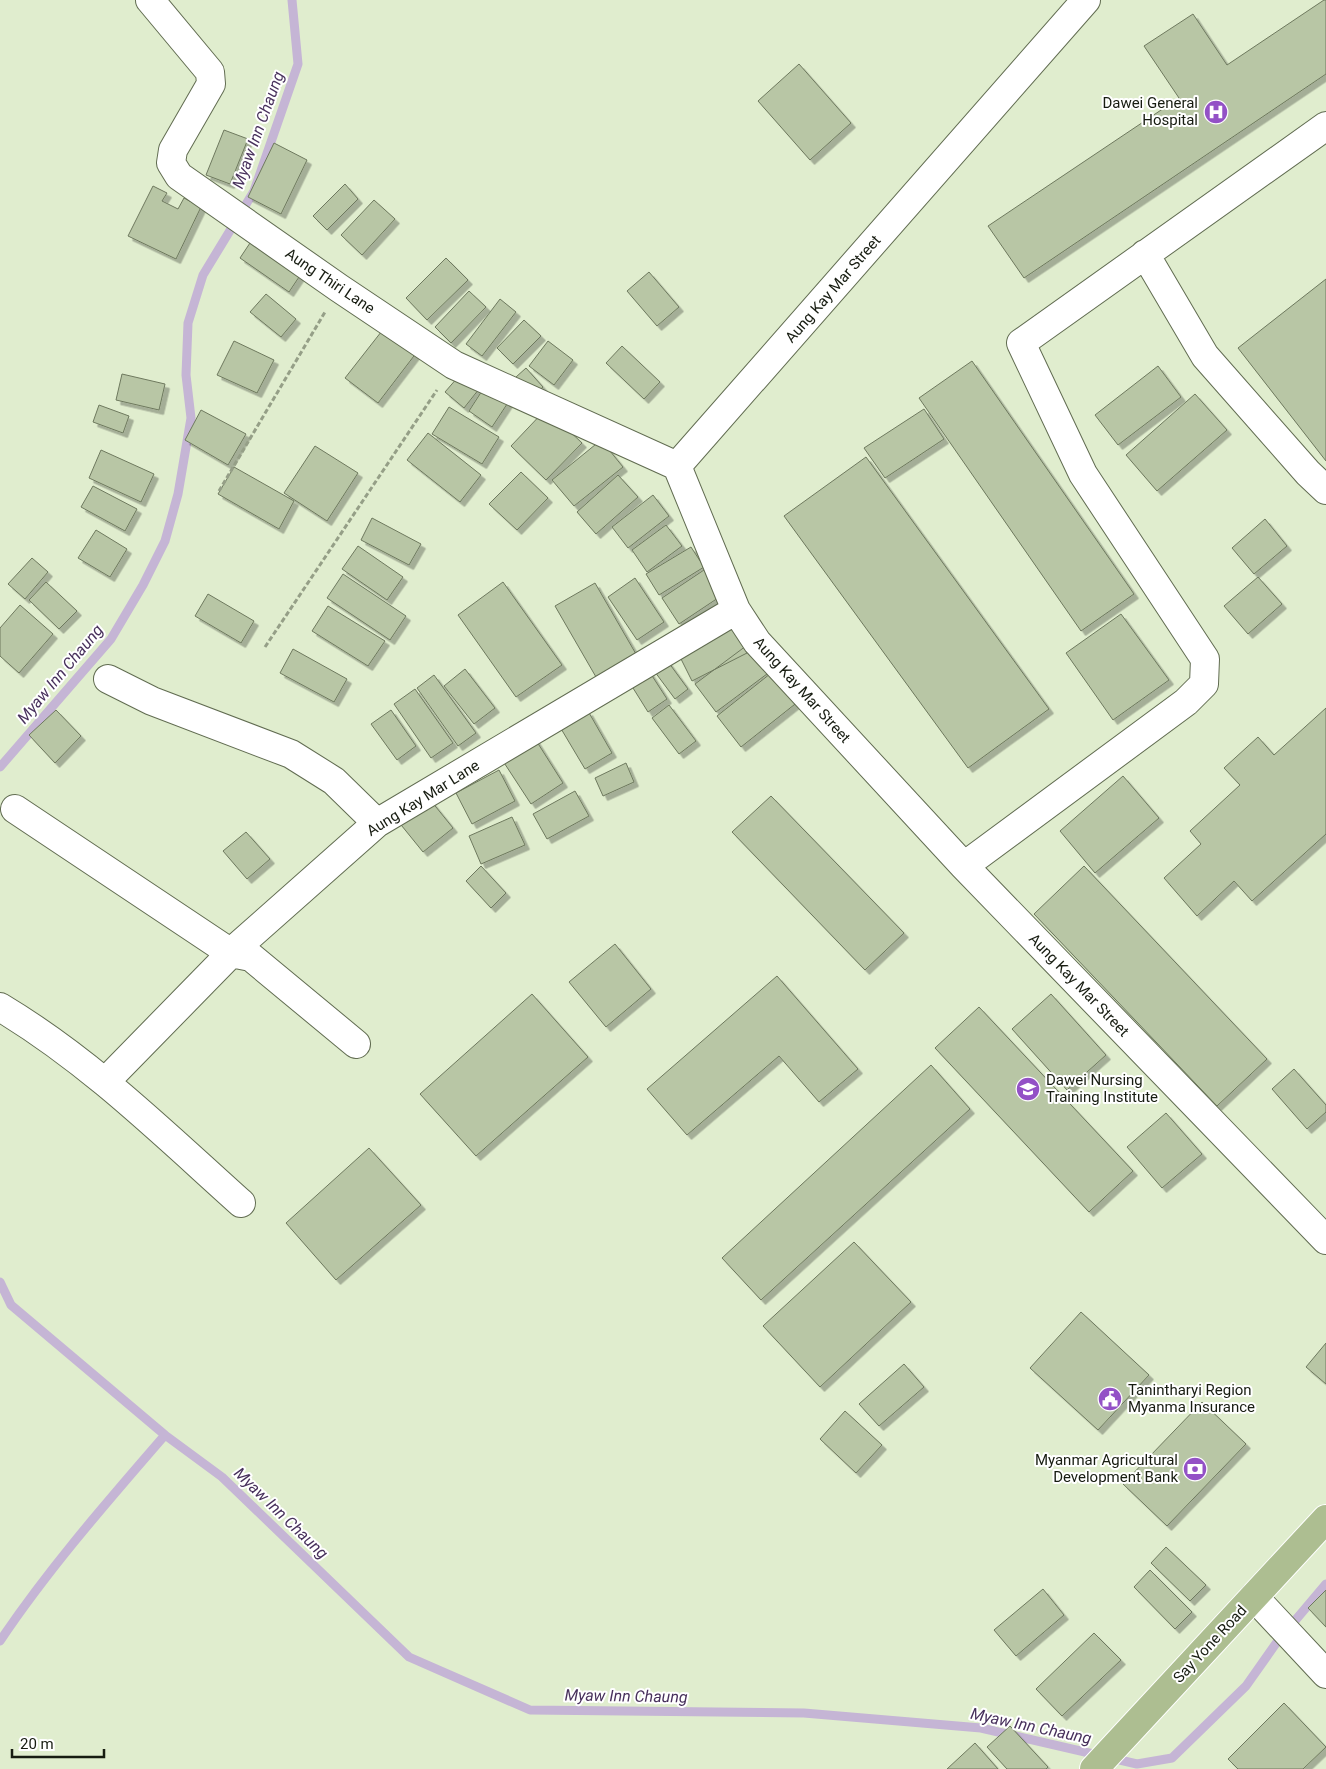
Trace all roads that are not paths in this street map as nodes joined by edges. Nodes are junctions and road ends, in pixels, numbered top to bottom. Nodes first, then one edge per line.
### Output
1 (150, 0) edge
2 (1086, 0) edge
3 (1326, 126) edge
4 (1145, 254) junction
5 (677, 466) junction
6 (1326, 490) edge
7 (736, 610) junction
8 (108, 678) dead end
9 (16, 810) dead end
10 (377, 823) junction
11 (964, 866) junction
12 (231, 953) junction
13 (0, 1007) edge
14 (356, 1044) dead end
15 (106, 1081) junction
16 (241, 1203) dead end
17 (1326, 1240) edge
18 (1326, 1519) edge
19 (1254, 1597) junction
20 (1326, 1674) edge
21 (1094, 1769) edge

1 - 5 street, Aung Thiri Lane
2 - 5 street, Aung Kay Mar Street
3 - 4 street
4 - 6 street
4 - 11 street
5 - 7 street, Aung Kay Mar Street
7 - 10 street, Aung Kay Mar Lane
7 - 11 street, Aung Kay Mar Street
8 - 10 street
9 - 12 street
10 - 12 street, Aung Kay Mar Lane
11 - 17 street, Aung Kay Mar Street
12 - 14 street
12 - 15 street, Aung Kay Mar Lane
13 - 15 street
15 - 16 street
18 - 19 main road, Say Yone Road
19 - 20 street
19 - 21 main road, Say Yone Road

